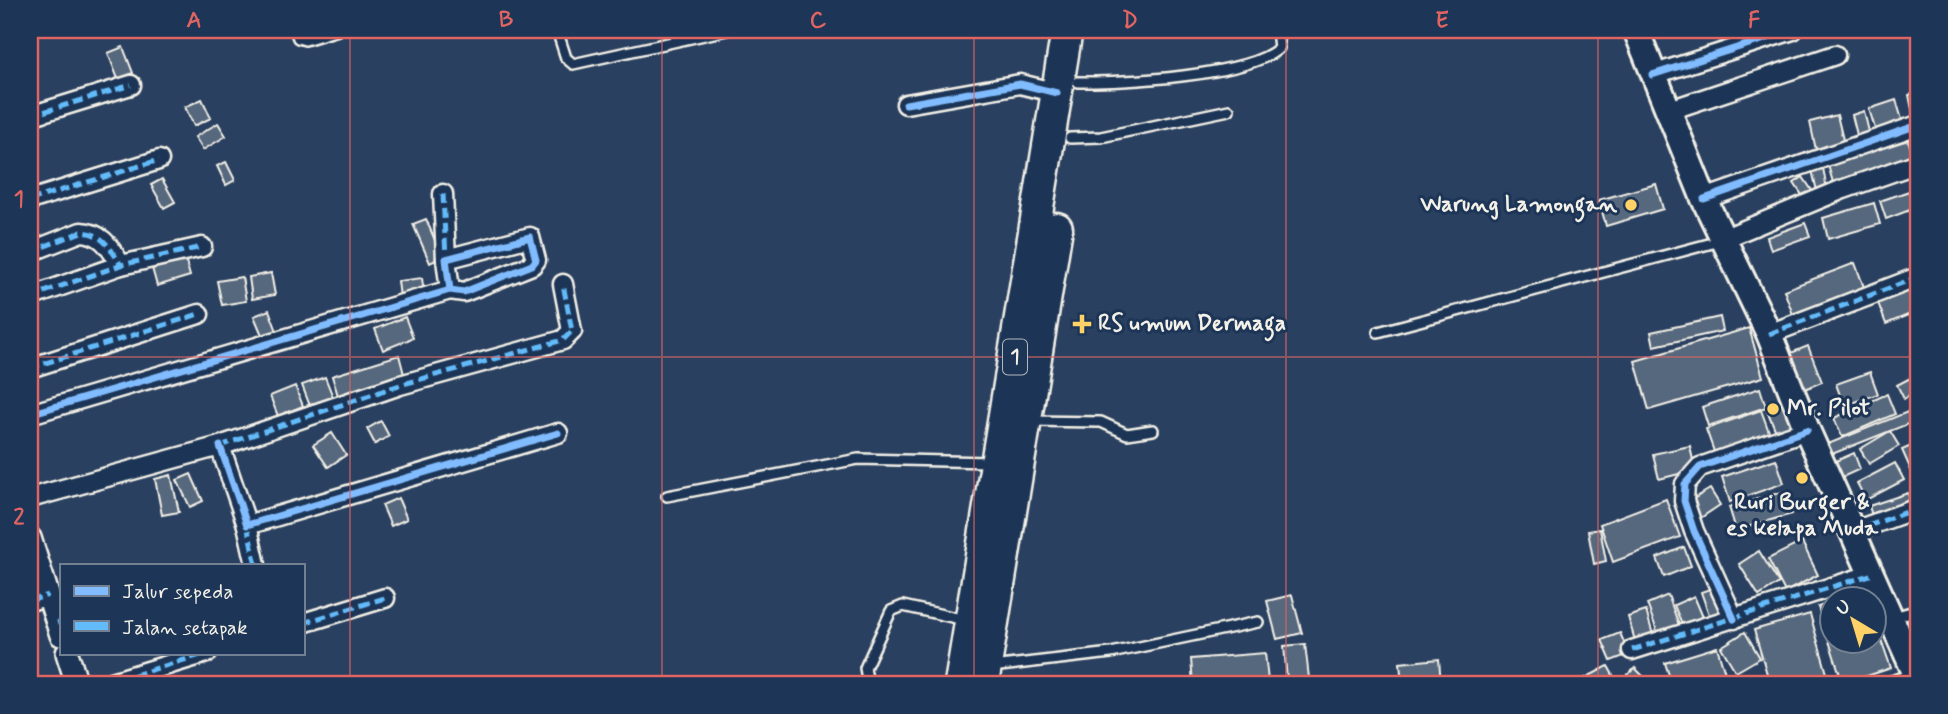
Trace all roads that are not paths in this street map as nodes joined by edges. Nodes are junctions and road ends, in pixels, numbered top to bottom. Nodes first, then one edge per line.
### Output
1 (295, 30) edge
2 (338, 30) edge
3 (557, 30) edge
4 (727, 30) edge
5 (1068, 30) edge
6 (1085, 30) edge
7 (1277, 30) edge
8 (1636, 30) edge
9 (1793, 30) edge
10 (1835, 55) dead end
11 (1652, 75) junction
12 (131, 85) dead end
13 (1068, 88) junction
14 (906, 104) dead end
15 (1229, 110) dead end
16 (1667, 111) junction
17 (30, 116) edge
18 (1918, 125) edge
19 (1070, 138) junction
20 (159, 160) dead end
21 (1918, 163) edge
22 (443, 194) dead end
23 (1704, 199) junction
24 (30, 201) edge
25 (1725, 239) junction
26 (202, 247) dead end
27 (30, 252) edge
28 (446, 259) junction
29 (121, 265) junction
30 (1918, 277) edge
31 (562, 284) dead end
32 (450, 290) junction
33 (30, 297) edge
34 (199, 314) dead end
35 (1378, 332) dead end
36 (1769, 334) junction
37 (30, 368) edge
38 (30, 415) edge
39 (1027, 421) junction
40 (1153, 430) dead end
41 (1807, 430) junction
42 (558, 433) dead end
43 (220, 446) junction
44 (998, 463) junction
45 (667, 496) dead end
46 (30, 498) edge
47 (1918, 508) edge
48 (247, 525) junction
49 (1854, 531) junction
50 (31, 548) edge
51 (256, 564) edge
52 (1872, 573) junction
53 (39, 598) edge
54 (385, 598) dead end
55 (1918, 610) edge
56 (1892, 618) junction
57 (1734, 619) junction
58 (971, 621) junction
59 (1258, 622) dead end
60 (304, 623) edge
61 (60, 627) edge
62 (1632, 650) dead end
63 (67, 654) edge
64 (204, 654) edge
65 (984, 676) edge
66 (1917, 676) edge
67 (77, 684) edge
68 (105, 684) edge
69 (873, 684) edge
70 (960, 684) edge
71 (1882, 684) edge

1 - 2 lane
3 - 4 lane
5 - 13 highway, 1
6 - 13 highway, 1
7 - 13 lane
8 - 11 main road
9 - 11 street
10 - 16 street
11 - 16 main road
12 - 17 street
13 - 14 street
13 - 19 highway, 1
13 - 44 highway, 1
15 - 19 lane
16 - 23 main road
18 - 23 street
19 - 39 highway, 1
20 - 24 street
21 - 25 street
22 - 28 street
23 - 25 main road
25 - 35 lane
25 - 36 main road
26 - 29 street
27 - 29 street
28 - 32 street
28 - 32 street
29 - 33 street
30 - 36 street
31 - 43 street
32 - 38 street
34 - 37 street
36 - 41 main road
39 - 40 lane
39 - 65 highway, 1
41 - 49 main road
41 - 57 street
42 - 48 street
43 - 46 street
43 - 48 street
44 - 45 lane
44 - 58 highway, 1
47 - 49 street
48 - 51 street
49 - 52 main road
50 - 53 street
52 - 56 main road
52 - 57 street
53 - 61 street
54 - 60 street
55 - 56 lane
56 - 66 main road
57 - 62 street
58 - 69 lane
58 - 70 highway, 1
59 - 65 lane
63 - 67 street
64 - 68 street
66 - 71 lane

